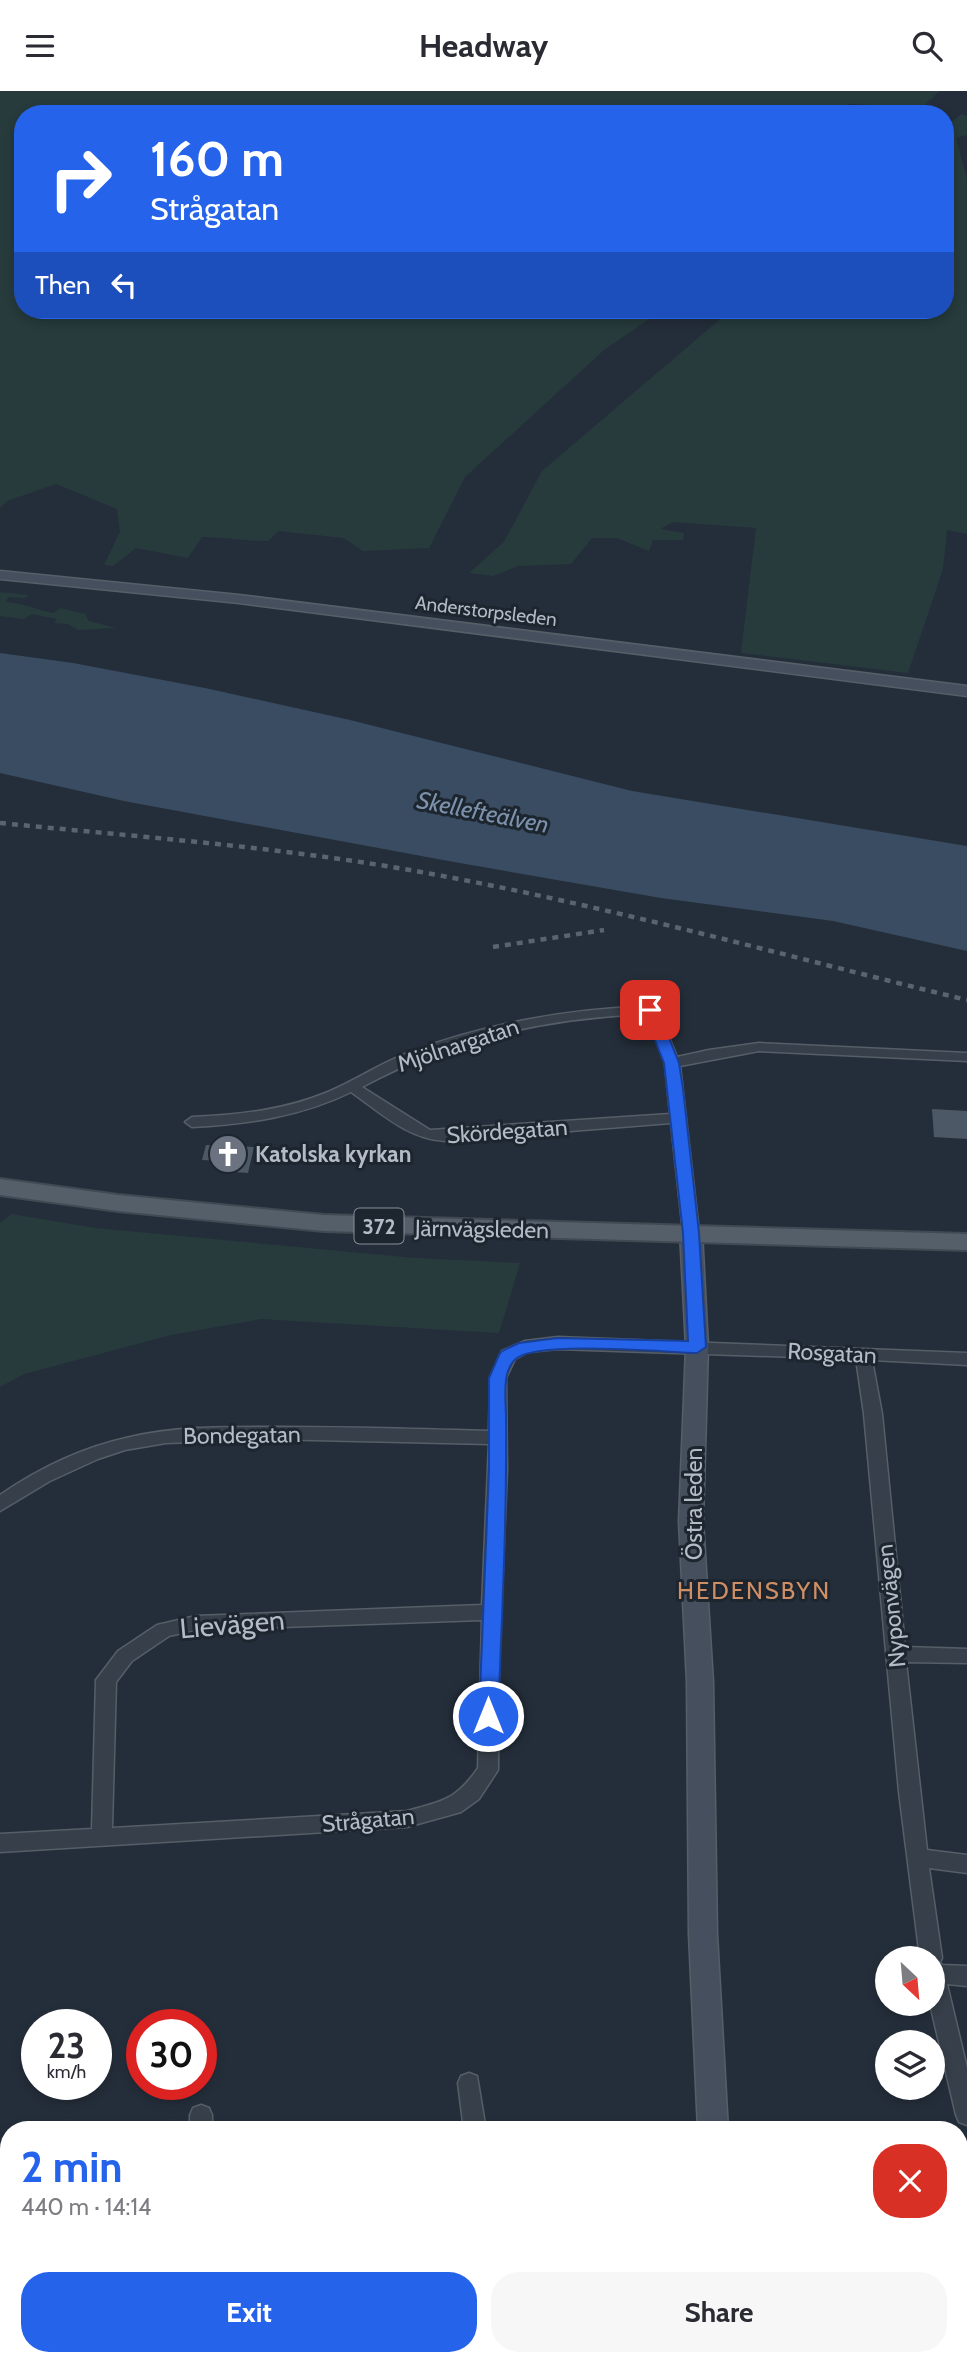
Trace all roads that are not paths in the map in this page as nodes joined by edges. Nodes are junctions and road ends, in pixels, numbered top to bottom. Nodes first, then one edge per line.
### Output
1 (0, 575) edge
2 (967, 691) edge
3 (650, 1010) joint
4 (967, 1057) edge
5 (672, 1063) junction
6 (351, 1086) junction
7 (678, 1118) junction
8 (192, 1122) dead end
9 (0, 1187) edge
10 (691, 1233) junction
11 (967, 1242) edge
12 (697, 1347) junction
13 (863, 1354) junction
14 (967, 1359) edge
15 (498, 1438) junction
16 (0, 1504) edge
17 (491, 1612) junction
18 (897, 1654) junction
19 (967, 1657) edge
20 (102, 1836) junction
21 (0, 1843) edge
22 (918, 1858) junction
23 (967, 1864) edge
24 (929, 1946) edge
25 (945, 1973) edge
26 (967, 1976) edge
27 (944, 2016) edge
28 (469, 2083) dead end
29 (967, 2115) edge
30 (474, 2121) edge
31 (713, 2121) edge

1 - 2 main road, Anderstorpsleden
3 - 5 street, Östra leden
3 - 6 street, Mjölnargatan
4 - 5 street
5 - 7 street, Östra leden
6 - 7 street, Skördegatan
6 - 8 street, Mjölnargatan
7 - 10 street, Östra leden
9 - 10 main road, Järnvägsleden / 372
10 - 11 main road, Järnvägsleden / 372
10 - 12 main road, Östra leden
12 - 13 street, Rosgatan
12 - 15 street, Strågatan
12 - 31 main road, Östra leden
13 - 14 street, Rosgatan
13 - 18 street, Nyponvägen
15 - 16 street, Bondegatan
15 - 17 street, Strågatan
17 - 20 street, Lievägen
17 - 20 street, Strågatan
18 - 19 street
18 - 22 street, Nyponvägen
20 - 21 street, Strågatan
22 - 23 street
22 - 24 street, Nyponvägen
25 - 26 street
27 - 29 street
28 - 30 street

